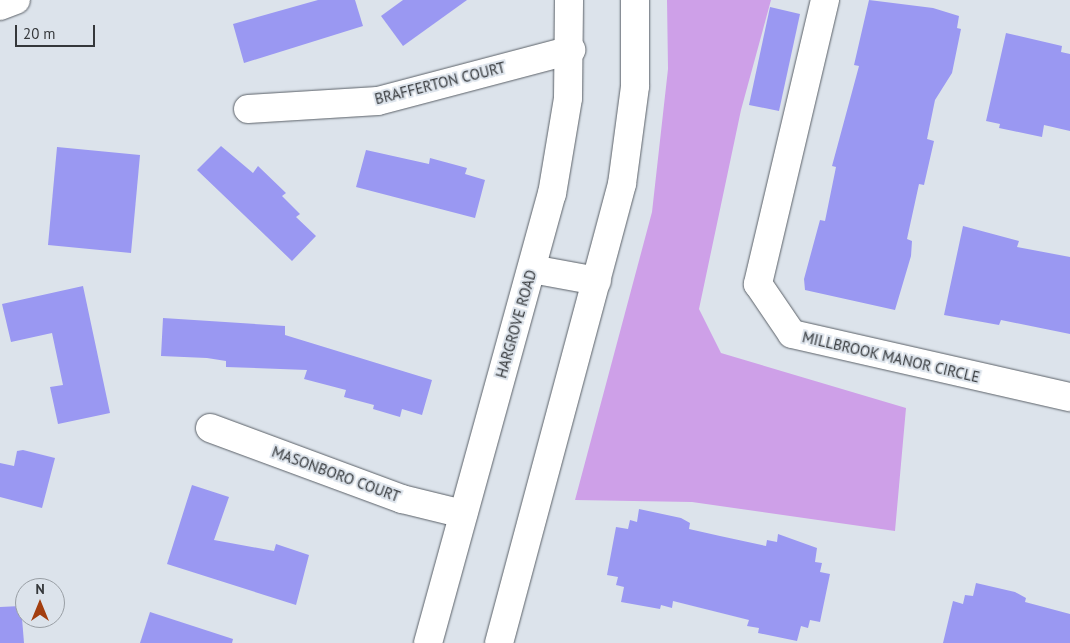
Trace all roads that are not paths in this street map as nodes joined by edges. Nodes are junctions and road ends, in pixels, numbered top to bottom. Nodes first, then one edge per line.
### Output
1 (16, 0) edge
2 (569, 0) edge
3 (635, 0) edge
4 (825, 0) edge
5 (0, 6) edge
6 (571, 50) junction
7 (248, 109) dead end
8 (532, 269) junction
9 (597, 281) junction
10 (1070, 398) edge
11 (210, 428) dead end
12 (463, 514) junction
13 (428, 643) edge
14 (499, 643) edge

1 - 5 street
2 - 6 street, HARGROVE ROAD
3 - 9 street
4 - 10 street, MILLBROOK MANOR CIRCLE
6 - 7 street, BRAFFERTON COURT
6 - 8 street, HARGROVE ROAD
8 - 9 street
8 - 12 street, HARGROVE ROAD
9 - 14 street
11 - 12 street, MASONBORO COURT
12 - 13 street, HARGROVE ROAD

